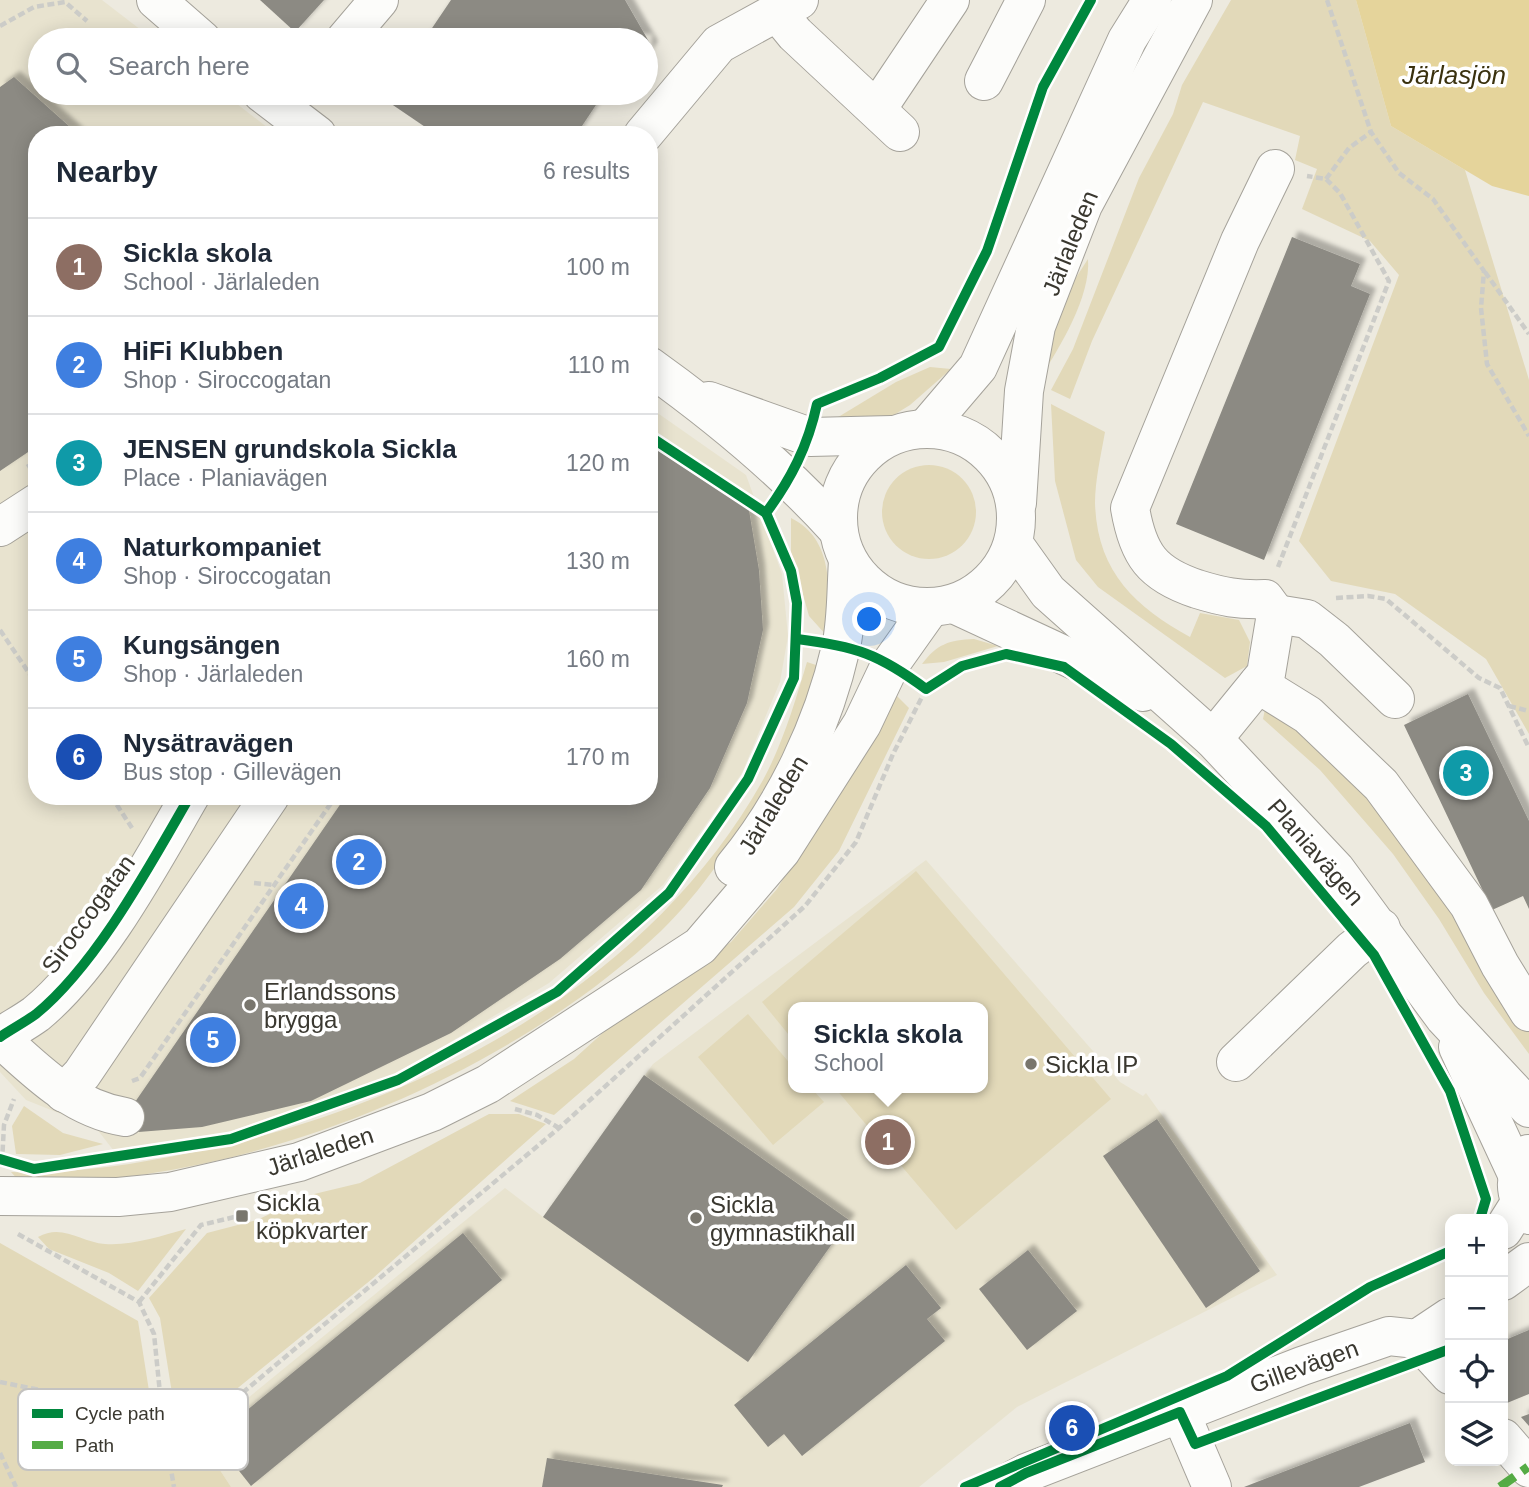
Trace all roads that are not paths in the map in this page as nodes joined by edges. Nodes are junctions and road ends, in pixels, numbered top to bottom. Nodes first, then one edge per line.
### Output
1 (156, 0) edge
2 (379, 0) edge
3 (950, 0) edge
4 (1026, 0) edge
5 (1152, 0) edge
6 (1193, 0) edge
7 (788, 6) edge
8 (188, 28) edge
9 (355, 28) edge
10 (984, 81) dead end
11 (288, 105) edge
12 (308, 126) edge
13 (651, 126) edge
14 (1275, 170) road end
15 (658, 373) edge
16 (687, 394) junction
17 (909, 431) junction
18 (28, 509) edge
19 (1015, 526) junction
20 (0, 527) edge
21 (843, 545) junction
22 (942, 606) junction
23 (1283, 610) junction
24 (1258, 684) junction
25 (1395, 699) dead end
26 (1170, 704) junction
27 (1213, 739) junction
28 (181, 805) edge
29 (264, 805) edge
30 (1381, 928) junction
31 (607, 1004) junction
32 (1529, 1012) edge
33 (1444, 1017) junction
34 (0, 1038) edge
35 (1236, 1062) dead end
36 (64, 1093) junction
37 (1529, 1108) edge
38 (125, 1117) dead end
39 (6, 1179) edge
40 (1519, 1195) edge
41 (1529, 1262) edge
42 (1508, 1277) edge
43 (1529, 1285) edge
44 (1508, 1293) edge
45 (1445, 1299) edge
46 (1445, 1320) edge
47 (1417, 1339) junction
48 (1445, 1370) edge
49 (1180, 1412) junction
50 (1508, 1444) edge
51 (1529, 1468) edge
52 (1000, 1487) edge
53 (1212, 1487) edge

1 - 8 main road
2 - 9 main road
3 - 7 main road
4 - 10 main road
5 - 17 main road, Järlaleden
6 - 19 main road, Järlaleden
7 - 13 main road
11 - 12 main road
14 - 23 main road
15 - 16 main road
16 - 17 main road
16 - 21 main road
17 - 19 main road
17 - 21 main road
18 - 20 main road
19 - 22 main road
19 - 26 main road, Planiavägen
21 - 22 main road
21 - 31 main road, Järlaleden
22 - 26 main road, Planiavägen
22 - 31 main road, Järlaleden
23 - 24 main road
23 - 25 main road
24 - 27 main road
24 - 32 main road
26 - 27 main road, Planiavägen
27 - 30 main road, Planiavägen
28 - 34 main road, Siroccogatan
29 - 36 main road
30 - 33 main road, Planiavägen
30 - 35 main road
31 - 39 main road, Järlaleden
33 - 37 main road, Planiavägen
33 - 40 main road, Planiavägen
34 - 36 main road
36 - 38 main road
41 - 42 main road
43 - 44 main road
45 - 47 main road
46 - 47 main road
47 - 48 main road
47 - 49 main road, Gillevägen
49 - 52 main road, Gillevägen
49 - 53 main road
50 - 51 main road

